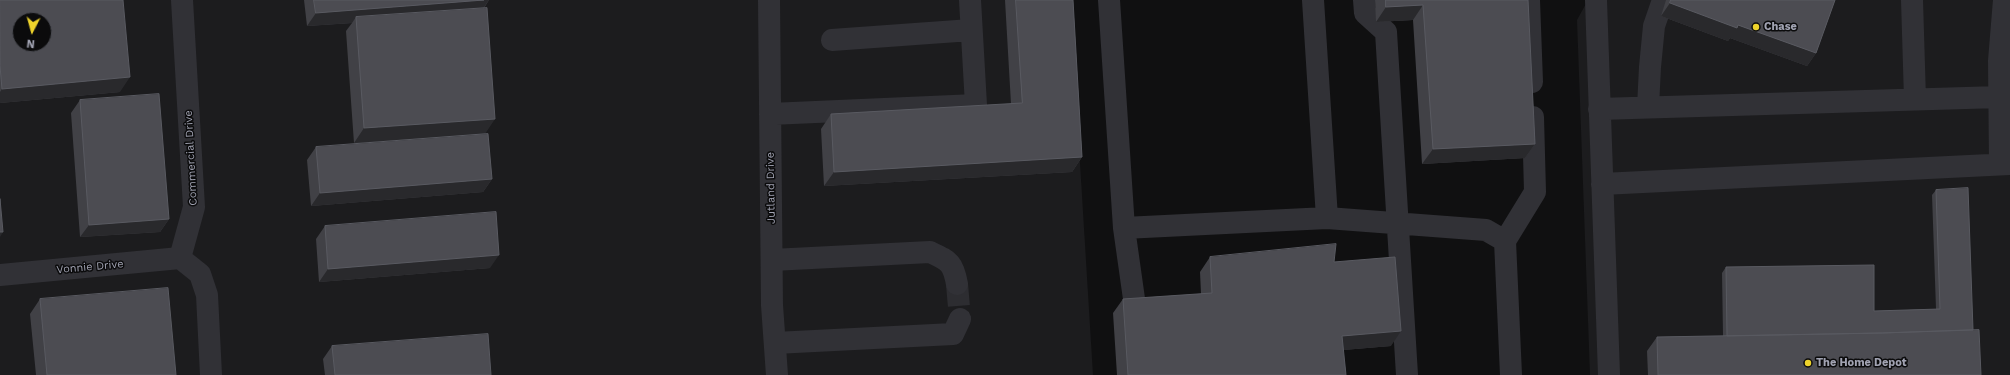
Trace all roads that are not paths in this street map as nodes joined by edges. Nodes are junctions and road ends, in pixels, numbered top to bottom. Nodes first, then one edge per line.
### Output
1 (182, 0) edge
2 (769, 0) edge
3 (970, 0) edge
4 (1109, 0) edge
5 (1313, 0) edge
6 (1364, 0) edge
7 (1529, 0) edge
8 (1596, 0) edge
9 (1663, 0) edge
10 (1912, 0) edge
11 (2004, 0) edge
12 (971, 30) junction
13 (832, 40) dead end
14 (1999, 97) junction
15 (1914, 99) junction
16 (1648, 108) junction
17 (1599, 109) junction
18 (770, 114) junction
19 (2005, 164) edge
20 (1602, 184) junction
21 (1327, 218) junction
22 (1397, 223) junction
23 (1124, 228) junction
24 (1505, 241) junction
25 (180, 258) junction
26 (772, 260) junction
27 (0, 275) edge
28 (957, 284) tunnel mouth
29 (1136, 313) edge
30 (960, 319) tunnel mouth
31 (775, 343) junction
32 (211, 375) edge
33 (777, 375) edge
34 (1407, 375) edge
35 (1511, 375) edge
36 (1609, 375) edge

1 - 25 street, Commercial Drive
2 - 18 street, Jutland Drive
3 - 12 street
4 - 23 street
5 - 21 street
6 - 22 street
7 - 24 street
8 - 17 street
9 - 16 street
10 - 15 street
11 - 14 street
12 - 13 street
12 - 18 street
14 - 15 street
14 - 19 street
15 - 16 street
16 - 17 street
17 - 20 street
18 - 26 street, Jutland Drive
19 - 20 street
20 - 36 street
21 - 22 street
21 - 23 street
22 - 24 street
22 - 34 street
23 - 29 street
24 - 35 street
25 - 27 street, Vonnie Drive
25 - 32 street
26 - 28 street
26 - 31 street, Jutland Drive
30 - 31 street
31 - 33 street, Jutland Drive

